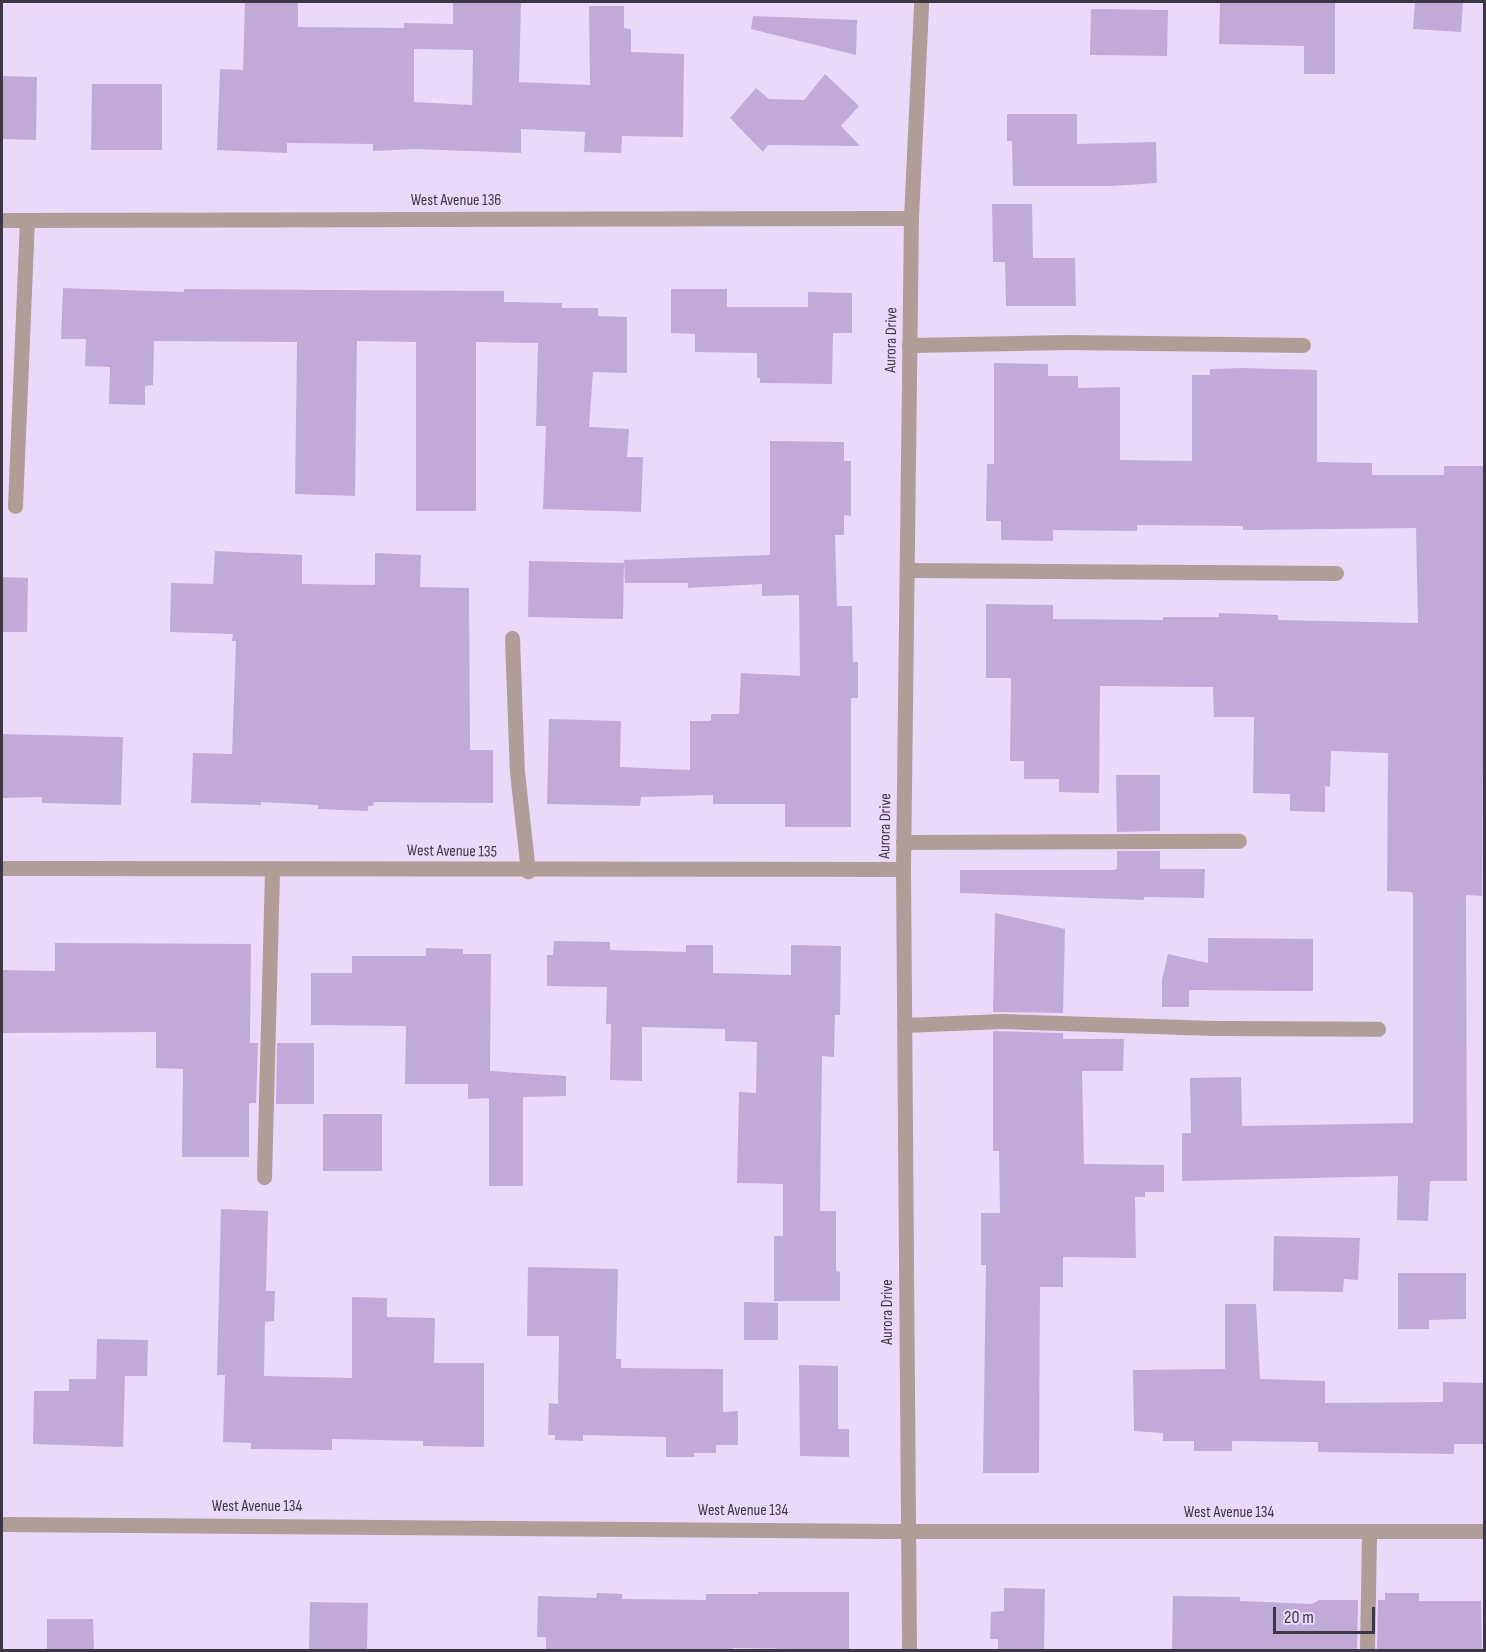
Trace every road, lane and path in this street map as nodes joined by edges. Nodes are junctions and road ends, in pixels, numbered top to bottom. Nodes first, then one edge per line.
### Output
1 (921, 2) edge
2 (911, 218) junction
3 (2, 220) edge
4 (27, 220) junction
5 (909, 345) junction
6 (1303, 345) dead end
7 (15, 506) dead end
8 (907, 570) junction
9 (1336, 573) dead end
10 (512, 638) dead end
11 (1239, 841) dead end
12 (903, 842) junction
13 (2, 868) edge
14 (272, 869) junction
15 (903, 869) junction
16 (528, 871) junction
17 (904, 1025) junction
18 (1378, 1029) dead end
19 (264, 1177) dead end
20 (2, 1524) edge
21 (908, 1531) junction
22 (1368, 1531) junction
23 (1485, 1531) edge
24 (909, 1650) edge
25 (1367, 1650) edge

1 - 2 street, Aurora Drive
2 - 4 street, West Avenue 136
2 - 5 street, Aurora Drive
3 - 4 street, West Avenue 136
4 - 7 street
5 - 6 street
5 - 8 street, Aurora Drive
8 - 9 street
8 - 12 street, Aurora Drive
10 - 16 street
11 - 12 street
12 - 15 street, Aurora Drive
13 - 14 street, West Avenue 135
14 - 16 street, West Avenue 135
14 - 19 street
15 - 16 street, West Avenue 135
15 - 17 street, Aurora Drive
17 - 18 street
17 - 21 street, Aurora Drive
20 - 21 street, West Avenue 134
21 - 22 street, West Avenue 134
21 - 24 street, Aurora Drive
22 - 23 street, West Avenue 134
22 - 25 street

